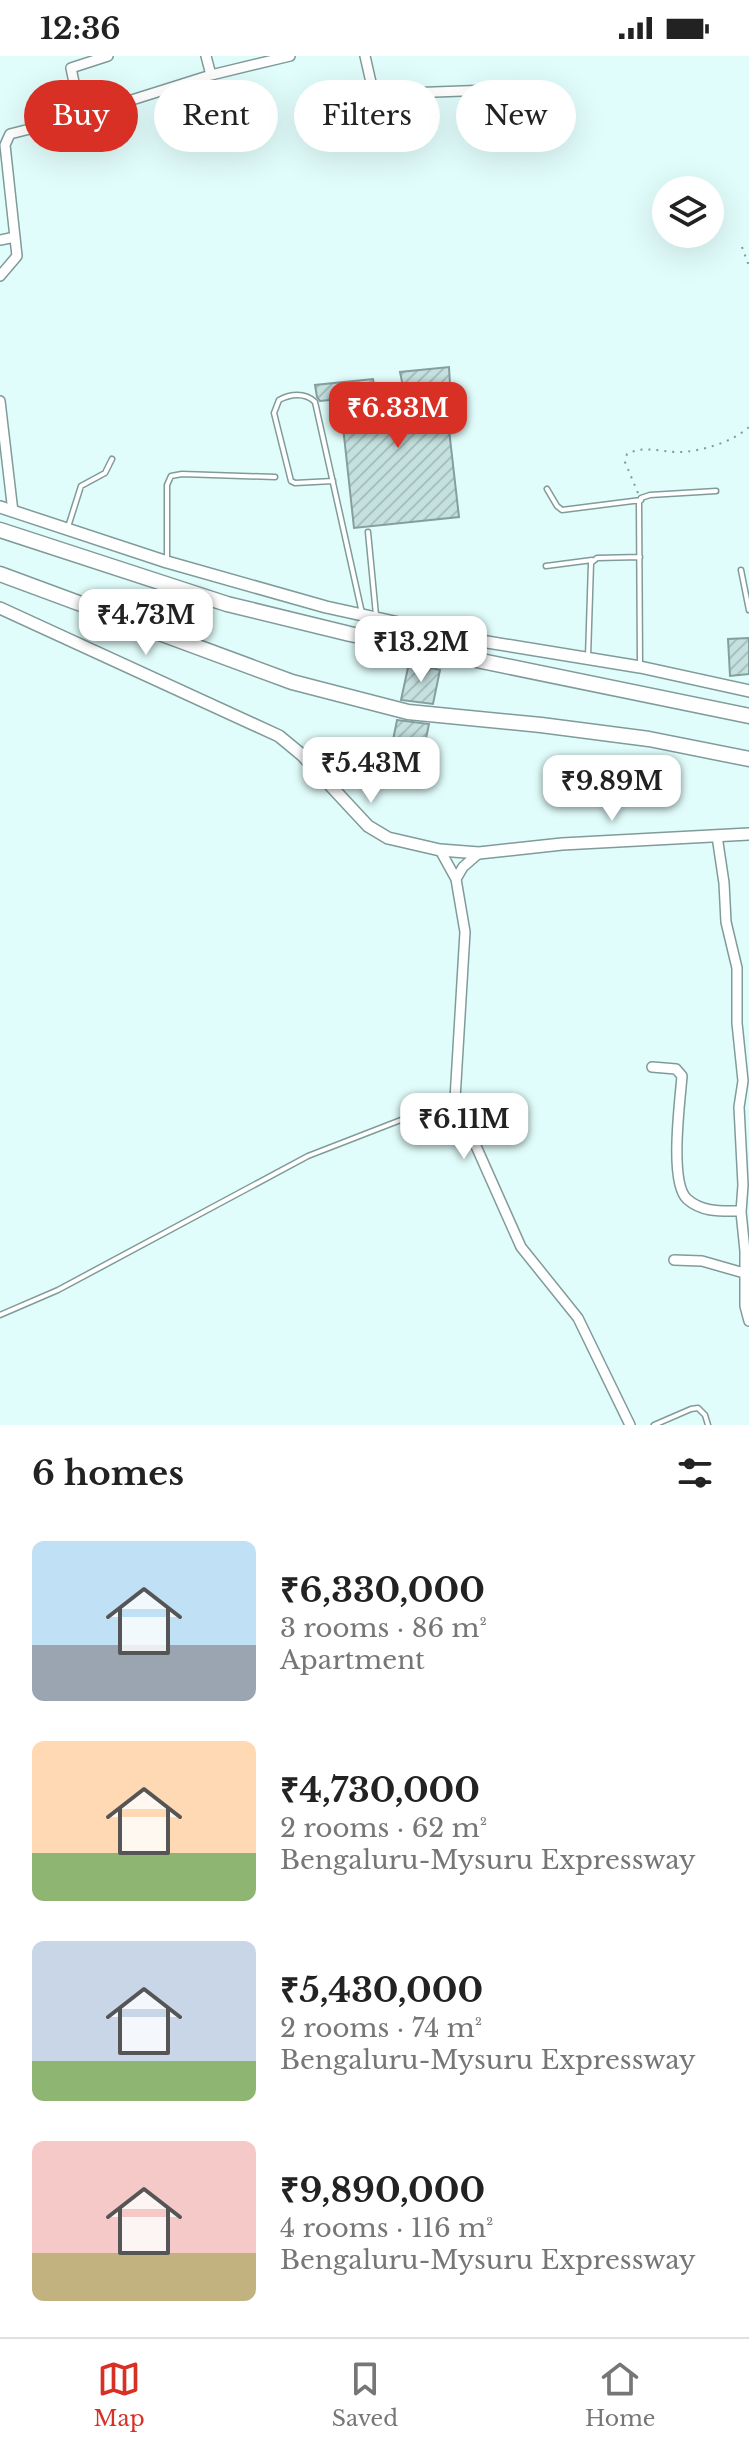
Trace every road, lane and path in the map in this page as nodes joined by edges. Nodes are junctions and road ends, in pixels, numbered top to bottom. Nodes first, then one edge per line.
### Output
1 (108, 56) edge
2 (206, 56) edge
3 (290, 56) edge
4 (365, 56) edge
5 (211, 75) junction
6 (74, 80) edge
7 (456, 91) edge
8 (138, 98) edge
9 (24, 130) edge
10 (2, 145) edge
11 (5, 197) edge
12 (15, 237) junction
13 (0, 240) edge
14 (742, 247) dead end
15 (749, 266) edge
16 (0, 276) edge
17 (0, 401) edge
18 (749, 427) edge
19 (112, 459) dead end
20 (275, 477) dead end
21 (333, 481) junction
22 (547, 489) dead end
23 (716, 491) dead end
24 (641, 500) junction
25 (0, 507) edge
26 (13, 512) junction
27 (0, 530) edge
28 (67, 531) junction
29 (368, 532) dead end
30 (640, 557) junction
31 (592, 560) junction
32 (167, 562) junction
33 (546, 566) dead end
34 (741, 570) dead end
35 (0, 574) edge
36 (0, 608) edge
37 (749, 610) edge
38 (363, 615) junction
39 (376, 618) junction
40 (588, 659) junction
41 (640, 667) junction
42 (749, 691) edge
43 (749, 716) edge
44 (749, 759) edge
45 (749, 834) edge
46 (717, 836) junction
47 (440, 850) junction
48 (479, 853) junction
49 (456, 879) junction
50 (652, 1067) dead end
51 (455, 1099) junction
52 (741, 1211) junction
53 (674, 1260) dead end
54 (744, 1273) junction
55 (0, 1315) edge
56 (749, 1321) edge
57 (630, 1425) edge
58 (654, 1425) edge
59 (708, 1425) edge

1 - 6 street
2 - 5 street
3 - 5 street
4 - 7 street
5 - 8 street
9 - 10 street
10 - 11 street
11 - 12 street
12 - 13 street
12 - 16 street
14 - 15 path
17 - 26 street
18 - 24 path
19 - 28 lane
20 - 32 lane
21 - 21 lane
21 - 38 lane
22 - 24 lane
23 - 24 lane
24 - 30 lane
25 - 26 street
26 - 28 street
27 - 43 highway
28 - 32 street
29 - 39 lane
30 - 31 lane
30 - 41 lane
31 - 33 lane
31 - 40 lane
32 - 38 street
34 - 37 lane
35 - 44 highway
36 - 47 street
38 - 39 street
39 - 40 street
40 - 41 street
41 - 42 street
45 - 46 street
46 - 48 street
46 - 52 street
47 - 48 street
47 - 49 street
48 - 49 street
49 - 51 street
50 - 52 street
51 - 55 lane
51 - 57 street
52 - 54 street
53 - 54 street
54 - 56 street
58 - 59 lane

